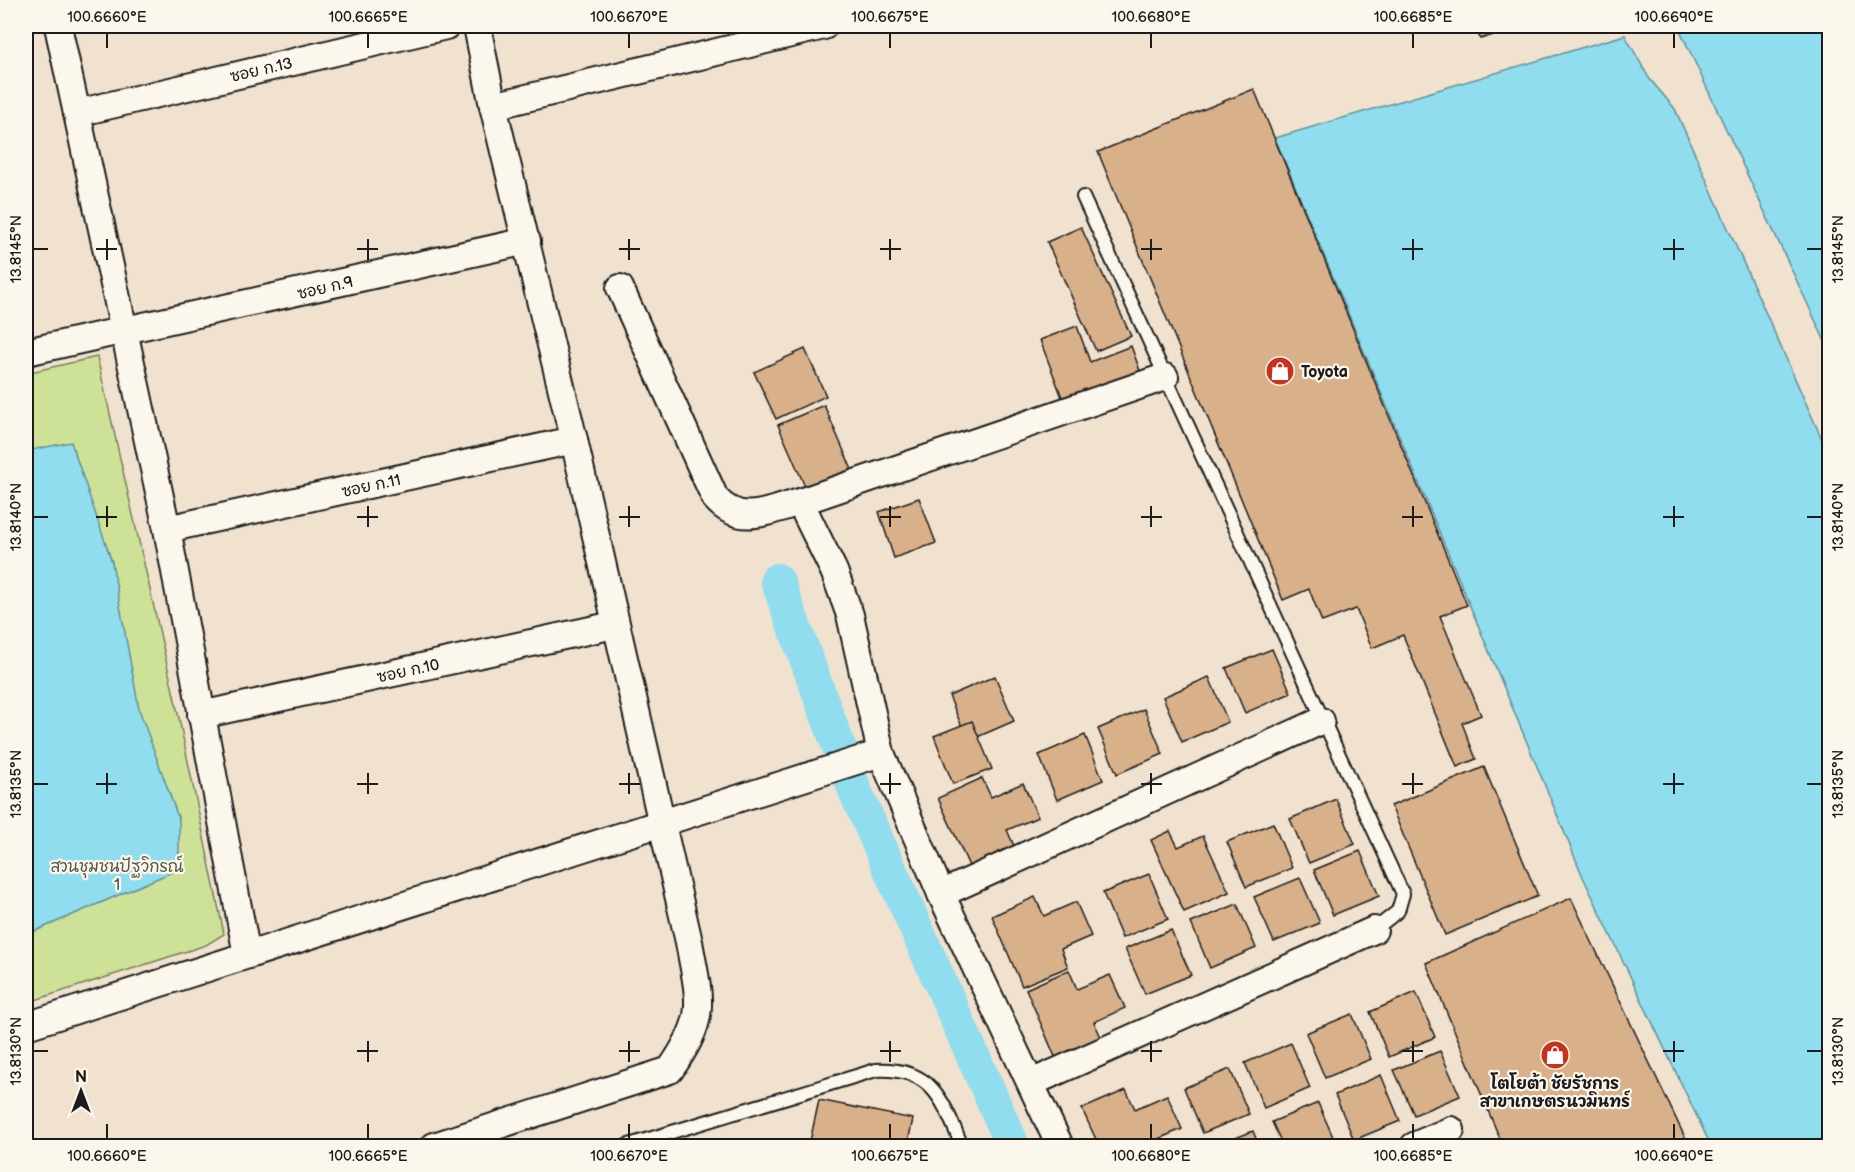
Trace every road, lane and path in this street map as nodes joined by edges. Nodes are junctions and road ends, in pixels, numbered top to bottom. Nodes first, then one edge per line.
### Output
1 (58, 26) edge
2 (446, 26) edge
3 (477, 26) edge
4 (824, 26) edge
5 (493, 106) junction
6 (76, 113) junction
7 (1083, 197) dead end
8 (527, 241) junction
9 (620, 288) dead end
10 (124, 332) junction
11 (26, 352) edge
12 (1165, 377) junction
13 (574, 440) junction
14 (800, 502) junction
15 (167, 529) junction
16 (615, 625) junction
17 (201, 715) junction
18 (1321, 721) junction
19 (881, 753) junction
20 (660, 825) junction
21 (941, 894) junction
22 (1374, 930) joint
23 (247, 955) junction
24 (26, 1026) edge
25 (1031, 1083) junction
26 (1451, 1130) dead end
27 (434, 1146) edge
28 (626, 1146) edge
29 (962, 1146) edge
30 (1060, 1146) edge
31 (1414, 1146) edge

1 - 6 street
2 - 6 street, ซอย ก.13
3 - 5 street
4 - 5 street
5 - 8 street
6 - 10 street
7 - 12 lane
8 - 10 street, ซอย ก.9
8 - 13 street
9 - 14 street
10 - 11 street, ซอย ก.9
10 - 15 street
12 - 14 street
12 - 18 lane
13 - 15 street, ซอย ก.11
13 - 16 street
14 - 19 street
15 - 17 street
16 - 17 street, ซอย ก.10
16 - 20 street
17 - 23 street
18 - 21 street
18 - 22 lane
19 - 20 street
19 - 21 street
20 - 23 street
20 - 27 street
21 - 25 street
22 - 25 street
23 - 24 street
25 - 30 street
26 - 31 street
28 - 29 lane

